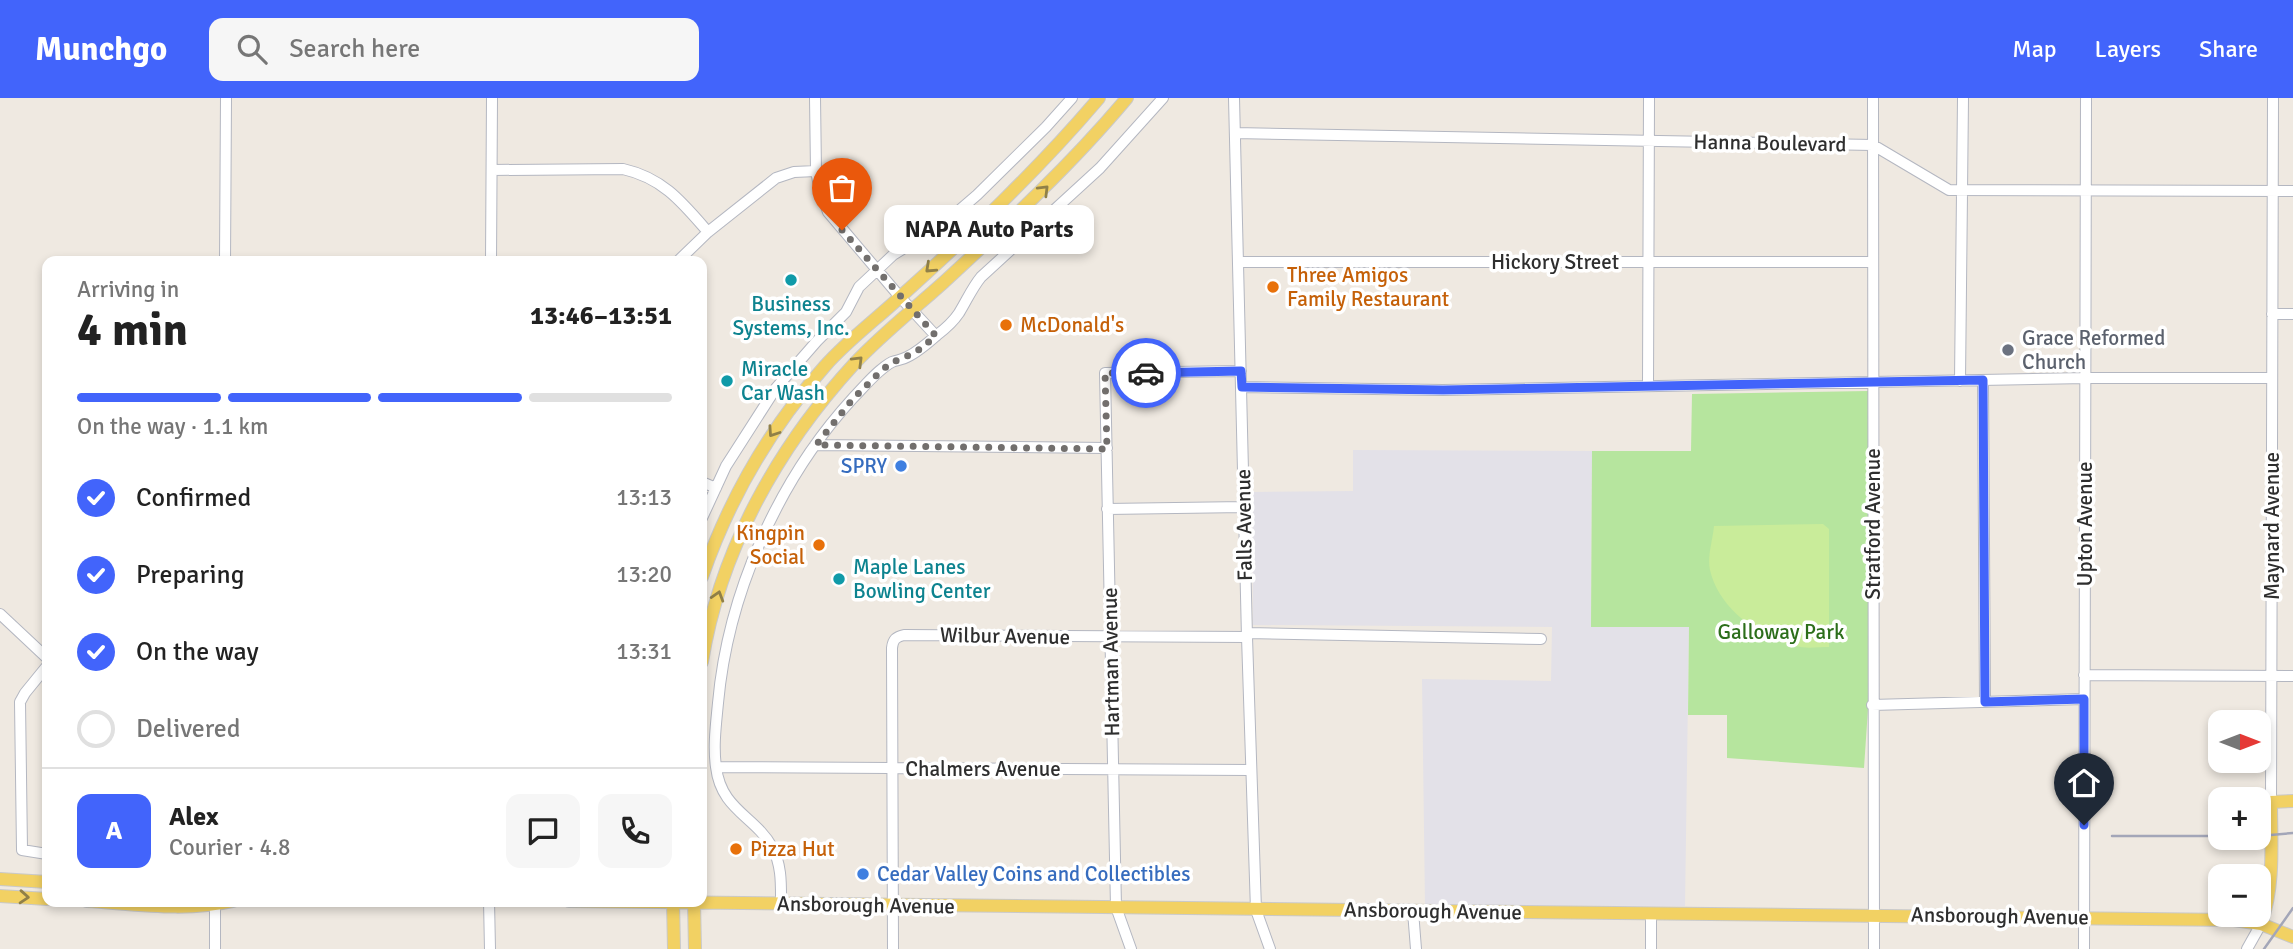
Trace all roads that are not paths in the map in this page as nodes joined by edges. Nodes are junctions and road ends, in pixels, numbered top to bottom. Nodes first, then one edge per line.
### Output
1 (226, 98) edge
2 (492, 98) edge
3 (816, 98) edge
4 (1072, 98) edge
5 (1099, 98) edge
6 (1127, 98) edge
7 (1163, 98) edge
8 (1234, 98) edge
9 (1649, 98) edge
10 (1874, 98) edge
11 (1963, 98) edge
12 (2087, 98) edge
13 (2273, 98) edge
14 (1235, 133) junction
15 (1649, 140) junction
16 (1873, 145) junction
17 (492, 170) junction
18 (816, 171) junction
19 (1962, 190) junction
20 (2086, 190) junction
21 (2273, 191) junction
22 (2293, 191) edge
23 (708, 232) junction
24 (225, 256) edge
25 (491, 256) edge
26 (683, 256) edge
27 (1238, 262) junction
28 (1648, 262) junction
29 (1872, 262) junction
30 (877, 269) junction
31 (900, 297) junction
32 (912, 310) junction
33 (2273, 314) junction
34 (2293, 314) edge
35 (936, 336) junction
36 (1241, 371) junction
37 (2272, 377) junction
38 (2085, 378) junction
39 (1983, 380) junction
40 (1960, 381) junction
41 (1873, 383) junction
42 (1648, 385) junction
43 (1242, 387) junction
44 (816, 445) junction
45 (1107, 449) junction
46 (707, 484) edge
47 (716, 488) junction
48 (707, 507) edge
49 (1244, 507) junction
50 (1107, 509) junction
51 (707, 565) edge
52 (0, 614) edge
53 (1247, 635) junction
54 (707, 637) edge
55 (1111, 637) junction
56 (1541, 639) dead end
57 (42, 653) edge
58 (42, 672) edge
59 (2084, 674) junction
60 (2271, 676) junction
61 (2293, 676) edge
62 (2084, 699) junction
63 (1985, 702) junction
64 (1872, 705) junction
65 (716, 766) junction
66 (892, 768) junction
67 (1114, 769) junction
68 (1251, 771) junction
69 (2271, 787) edge
70 (2271, 802) edge
71 (2293, 802) edge
72 (42, 853) edge
73 (0, 879) edge
74 (42, 882) edge
75 (0, 896) edge
76 (42, 899) edge
77 (707, 902) edge
78 (781, 904) junction
79 (893, 905) junction
80 (215, 907) edge
81 (489, 907) edge
82 (673, 907) edge
83 (694, 907) edge
84 (1116, 907) junction
85 (1256, 910) junction
86 (1413, 911) junction
87 (1651, 914) junction
88 (1874, 915) junction
89 (2084, 917) junction
90 (2208, 919) edge
91 (2259, 927) edge
92 (2268, 927) edge
93 (2293, 937) edge
94 (215, 949) edge
95 (489, 949) edge
96 (674, 949) edge
97 (695, 949) edge
98 (893, 949) edge
99 (1131, 949) edge
100 (1270, 949) edge
101 (1416, 949) edge
102 (1651, 949) edge
103 (1874, 949) edge
104 (2084, 949) edge
105 (2247, 949) edge

1 - 24 street
2 - 17 street
3 - 18 street
4 - 30 street
5 -> 31 main road
32 -> 6 main road
7 - 35 street
8 - 14 street, Falls Avenue
9 - 15 street
10 - 16 street, Stratford Avenue
11 - 19 street
12 - 20 street, Upton Avenue
13 - 21 street, Maynard Avenue
14 - 15 street, Hanna Boulevard
14 - 27 street, Falls Avenue
15 - 16 street, Hanna Boulevard
15 - 28 street
16 - 19 street, Hanna Boulevard
16 - 29 street, Stratford Avenue
17 - 23 street
17 - 25 street
18 - 23 street
18 - 30 street
19 - 20 street, Hanna Boulevard
19 - 40 street
20 - 21 street, Hanna Boulevard
20 - 38 street, Upton Avenue
21 - 22 street, Hanna Boulevard
21 - 33 street, Maynard Avenue
23 - 26 street
27 - 28 street, Hickory Street
27 - 36 street, Falls Avenue
28 - 29 street, Hickory Street
28 - 42 street
29 - 41 street, Stratford Avenue
30 - 31 street
30 - 47 street
31 - 32 street
31 -> 51 main road
32 - 35 street
54 -> 32 main road
33 - 34 street
33 - 37 street, Maynard Avenue
35 - 44 street
36 - 43 street, Falls Avenue
36 - 45 street, Hartman Avenue
37 - 38 street
37 - 60 street, Maynard Avenue
38 - 39 street
38 - 59 street, Upton Avenue
39 - 40 street
39 - 63 street
40 - 41 street
41 - 42 street
41 - 64 street, Stratford Avenue
42 - 43 street
43 - 49 street, Falls Avenue
44 - 45 street
44 - 65 street
45 - 50 street, Hartman Avenue
46 - 47 street
47 - 48 street
49 - 50 street
49 - 53 street, Falls Avenue
50 - 55 street, Hartman Avenue
52 - 57 street
53 - 55 street, Wilbur Avenue
53 - 56 street, Wilbur Avenue
53 - 68 street, Falls Avenue
55 - 66 street, Wilbur Avenue
55 - 67 street, Hartman Avenue
58 - 72 street
59 - 60 street
59 - 62 street, Upton Avenue
60 - 61 street
60 - 69 street, Maynard Avenue
62 - 63 street
62 - 89 street, Upton Avenue
63 - 64 street
64 - 88 street, Stratford Avenue
65 - 66 street, Chalmers Avenue
65 - 78 street
66 - 67 street, Chalmers Avenue
66 - 79 street
67 - 68 street, Chalmers Avenue
67 - 84 street, Hartman Avenue
68 - 85 street, Falls Avenue
70 - 71 main road
73 - 74 main road
75 -> 76 main road
77 - 78 main road, Ansborough Avenue
78 - 79 main road, Ansborough Avenue
79 - 84 main road, Ansborough Avenue
79 - 98 street
80 - 94 street
81 - 95 street
82 - 96 main road
83 - 97 main road
84 - 85 main road, Ansborough Avenue
84 - 99 street, Hartman Avenue
85 - 86 main road, Ansborough Avenue
85 - 100 street, Falls Avenue
86 - 87 main road, Ansborough Avenue
86 - 101 street
87 - 88 main road, Ansborough Avenue
87 - 102 street
88 - 89 main road, Ansborough Avenue
88 - 103 street, Stratford Avenue
89 - 90 main road, Ansborough Avenue
89 - 104 street, Upton Avenue
91 - 105 street, Maynard Avenue
92 - 93 main road, Ansborough Avenue

